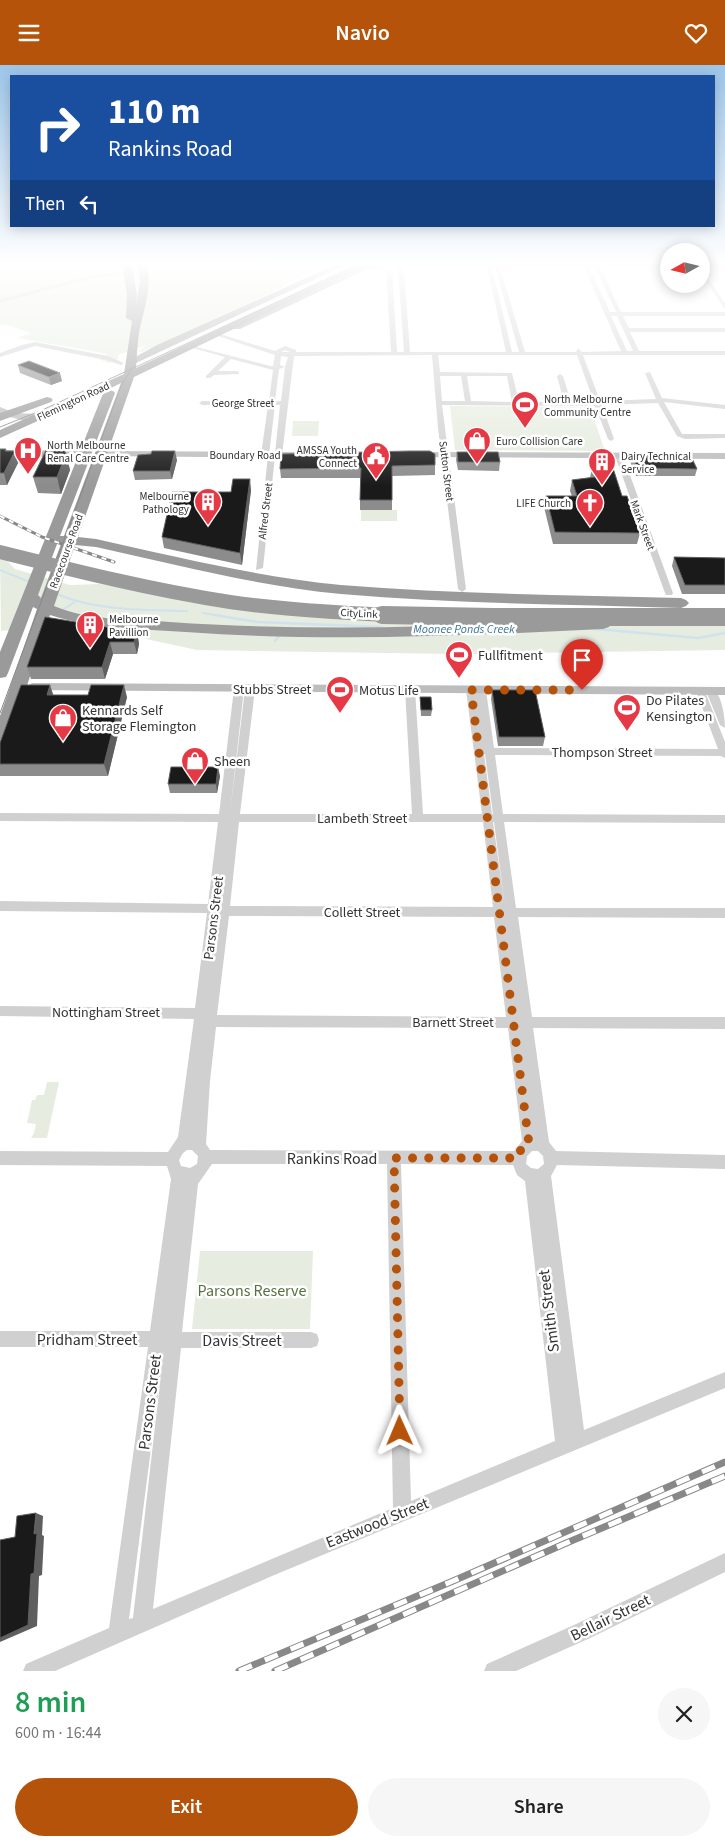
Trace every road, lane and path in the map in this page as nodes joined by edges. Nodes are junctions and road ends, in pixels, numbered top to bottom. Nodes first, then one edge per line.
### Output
1 (127, 336) edge
2 (132, 336) edge
3 (194, 336) edge
4 (213, 336) edge
5 (216, 336) edge
6 (227, 336) edge
7 (393, 336) edge
8 (406, 336) edge
9 (506, 336) edge
10 (517, 336) edge
11 (617, 336) edge
12 (630, 336) edge
13 (196, 344) junction
14 (725, 349) edge
15 (394, 351) junction
16 (407, 351) junction
17 (473, 351) junction
18 (509, 351) junction
19 (521, 351) junction
20 (578, 351) junction
21 (624, 351) junction
22 (636, 351) junction
23 (704, 351) junction
24 (278, 352) junction
25 (292, 353) junction
26 (435, 353) junction
27 (725, 353) edge
28 (0, 356) edge
29 (229, 357) junction
30 (276, 367) junction
31 (288, 367) junction
32 (121, 368) junction
33 (237, 373) dead end
34 (648, 373) dead end
35 (436, 374) junction
36 (464, 374) junction
37 (129, 375) junction
38 (560, 376) dead end
39 (58, 395) dead end
40 (660, 401) junction
41 (597, 402) junction
42 (202, 403) dead end
43 (272, 403) junction
44 (284, 403) junction
45 (439, 403) junction
46 (468, 403) junction
47 (516, 403) junction
48 (569, 403) junction
49 (724, 410) edge
50 (7, 417) edge
51 (0, 434) edge
52 (725, 437) edge
53 (611, 439) dead end
54 (1, 453) edge
55 (61, 454) junction
56 (87, 454) junction
57 (102, 454) junction
58 (272, 455) junction
59 (316, 455) edge
60 (402, 455) edge
61 (445, 455) junction
62 (619, 456) junction
63 (725, 456) edge
64 (78, 476) junction
65 (77, 521) junction
66 (51, 539) junction
67 (0, 540) edge
68 (70, 540) junction
69 (99, 543) junction
70 (0, 551) edge
71 (259, 568) dead end
72 (462, 589) dead end
73 (669, 593) dead end
74 (30, 595) junction
75 (681, 603) junction
76 (725, 603) edge
77 (46, 606) junction
78 (64, 617) junction
79 (725, 618) edge
80 (37, 631) junction
81 (0, 673) edge
82 (0, 685) edge
83 (19, 687) junction
84 (245, 689) junction
85 (410, 689) junction
86 (476, 690) junction
87 (706, 691) junction
88 (725, 691) edge
89 (725, 725) edge
90 (0, 741) edge
91 (484, 751) junction
92 (725, 754) edge
93 (0, 817) edge
94 (230, 818) junction
95 (418, 818) junction
96 (493, 819) junction
97 (725, 819) edge
98 (0, 906) edge
99 (219, 910) junction
100 (505, 912) junction
101 (725, 913) edge
102 (0, 1011) edge
103 (205, 1018) junction
104 (520, 1023) junction
105 (725, 1023) edge
106 (181, 1146) junction
107 (541, 1150) junction
108 (202, 1151) junction
109 (0, 1158) edge
110 (394, 1158) junction
111 (518, 1158) junction
112 (725, 1162) edge
113 (174, 1166) junction
114 (196, 1173) junction
115 (538, 1175) junction
116 (0, 1339) edge
117 (165, 1339) junction
118 (311, 1341) dead end
119 (725, 1381) edge
120 (571, 1444) junction
121 (402, 1512) junction
122 (725, 1562) edge
123 (142, 1622) junction
124 (118, 1632) junction
125 (33, 1671) edge
126 (494, 1671) edge

1 - 32 highway
2 - 32 highway
3 - 32 highway, Flemington Road
4 - 13 highway, Flemington Road
5 - 13 main road, Flemington Road
6 - 24 street
7 - 15 street
8 - 16 street
9 - 18 street
10 - 19 street
11 - 21 street
12 - 22 street
13 - 29 street
13 - 37 highway, Flemington Road
14 - 23 street
15 - 16 street
15 - 25 street
16 - 17 street
16 - 26 street
17 - 18 street
17 - 26 street
18 - 19 street
19 - 20 street
20 - 21 street
20 - 41 street
21 - 22 street
22 - 23 street
23 - 27 street
24 - 25 street
24 - 30 street, Alfred Street
25 - 31 street, Alfred Street
26 - 35 street, Sutton Street
28 - 32 street
29 - 30 street
29 - 33 street
30 - 31 street
30 - 43 street, Alfred Street
31 - 44 street, Alfred Street
32 - 37 highway, Flemington Road
32 - 37 highway, Racecourse Road
32 - 50 highway, Flemington Road
32 - 56 highway, Racecourse Road
34 - 40 street
35 - 36 street
35 - 45 street, Sutton Street
36 - 46 street
36 - 47 street
37 - 57 highway, Racecourse Road
38 - 48 street
39 - 50 highway, Flemington Road
40 - 41 street
40 - 49 street
40 - 52 street
41 - 48 street
41 - 53 street
42 - 43 street, George Street
43 - 44 street, George Street
43 - 58 street, Alfred Street
44 - 58 street, Alfred Street
45 - 46 street
45 - 61 street, Sutton Street
46 - 47 street
47 - 48 street
50 - 51 highway, Flemington Road
54 - 55 main road, Boundary Road
55 - 56 main road, Boundary Road
55 - 64 main road
56 - 57 highway, Boundary Road
56 - 64 highway, Racecourse Road
57 - 58 main road, Boundary Road
57 - 65 highway, Racecourse Road
58 - 59 main road, Boundary Road
58 - 71 street, Alfred Street
60 - 61 main road
61 - 62 main road
61 - 72 street, Sutton Street
62 - 63 main road
62 - 73 street, Mark Street
64 - 66 highway, Racecourse Road
65 - 68 highway, Racecourse Road
65 - 69 highway
66 - 68 highway
66 - 74 highway, Racecourse Road
67 - 75 highway, CityLink
68 - 69 highway
68 - 77 highway, Racecourse Road
69 - 75 highway
70 - 79 highway, CityLink, bridge
74 - 77 highway
74 - 81 highway, Racecourse Road
75 - 76 highway, CityLink
77 - 78 highway
77 - 80 highway, Racecourse Road
78 - 79 highway, bridge
78 - 80 highway
80 - 83 highway, Racecourse Road
82 - 83 highway, Stubbs Street
83 - 84 main road, Stubbs Street
83 - 90 highway, Racecourse Road
84 - 85 main road, Stubbs Street
84 - 94 street, Parsons Street
85 - 86 main road, Stubbs Street
85 - 95 street
86 - 87 main road, Stubbs Street
86 - 91 street
87 - 88 main road, Stubbs Street
87 - 89 street
87 - 92 street
91 - 92 street, Thompson Street
91 - 96 street
93 - 94 street, Lambeth Street
94 - 95 street, Lambeth Street
94 - 99 street, Parsons Street
95 - 96 street, Lambeth Street
96 - 97 street, Lambeth Street
96 - 100 street
98 - 99 street, Collett Street
99 - 100 street, Collett Street
99 - 103 street, Parsons Street
100 - 101 street, Collett Street
100 - 104 street
102 - 103 street, Nottingham Street
103 - 104 street, Barnett Street
103 - 106 street, Parsons Street
103 - 108 street, Parsons Street
104 - 105 street, Barnett Street
104 - 107 street
106 - 108 street
106 - 113 street
107 - 111 street
107 - 112 street
107 - 115 street
108 - 110 street, Rankins Road
108 - 114 street
109 - 113 street
110 - 111 street, Rankins Road
110 - 121 street
111 - 115 street
113 - 114 street
113 - 117 street, Parsons Street
114 - 117 street, Parsons Street
115 - 120 street, Smith Street
116 - 117 street, Pridham Street
117 - 118 street, Davis Street
117 - 123 street, Parsons Street
117 - 124 street, Parsons Street
119 - 120 street, Eastwood Street
120 - 121 street, Eastwood Street
121 - 123 street, Eastwood Street
122 - 126 street, Bellair Street
123 - 124 street, Eastwood Street
124 - 125 street, Eastwood Street

